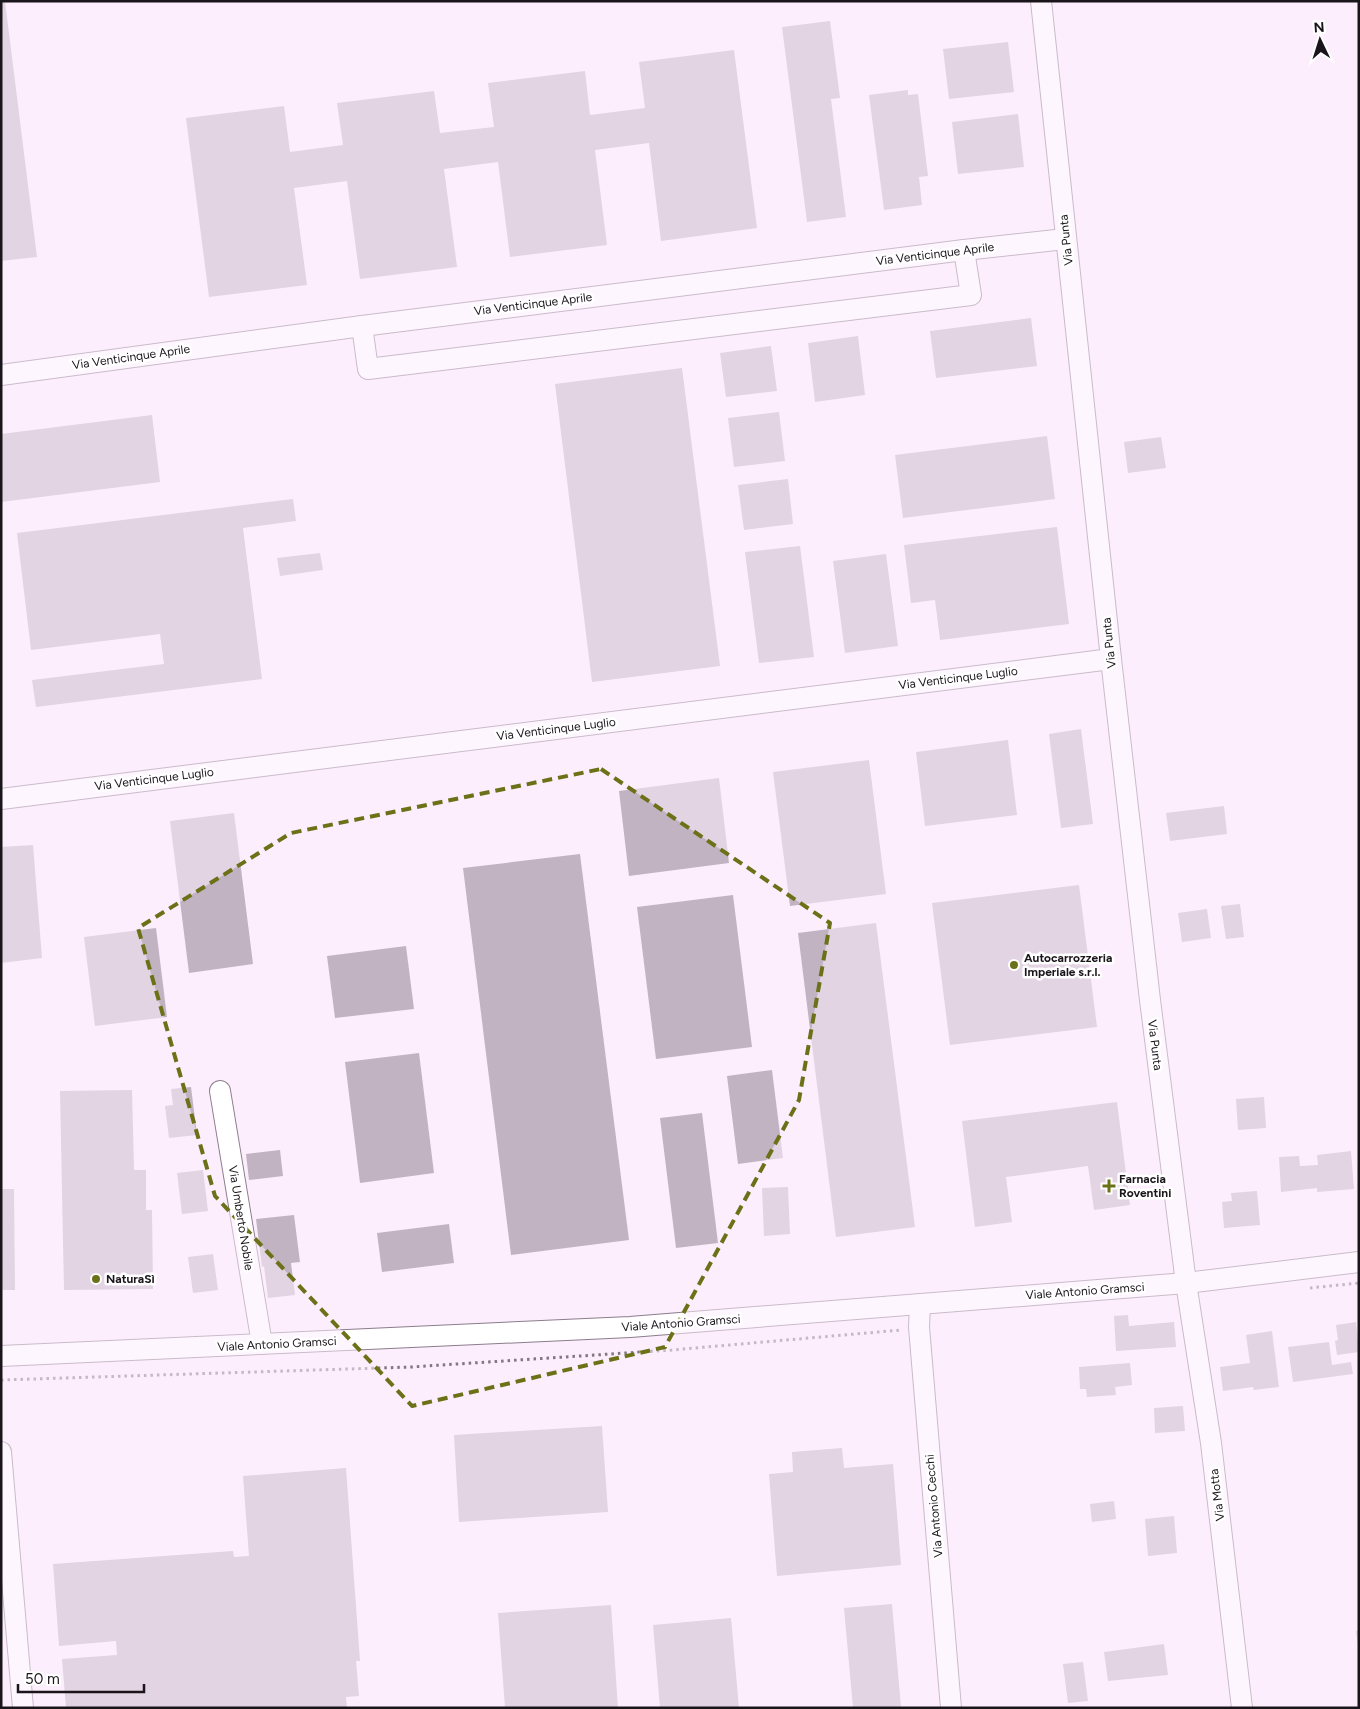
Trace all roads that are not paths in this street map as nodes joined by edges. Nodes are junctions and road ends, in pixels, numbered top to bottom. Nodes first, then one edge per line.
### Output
1 (1041, 1) edge
2 (1065, 239) junction
3 (964, 250) junction
4 (362, 326) junction
5 (1, 375) edge
6 (1111, 659) junction
7 (1, 798) edge
8 (220, 1091) dead end
9 (1359, 1262) edge
10 (1186, 1283) junction
11 (920, 1304) junction
12 (262, 1344) junction
13 (1, 1356) edge
14 (1, 1452) edge
15 (23, 1708) edge
16 (951, 1708) edge
17 (1242, 1708) edge

1 - 2 street, Via Punta
2 - 3 street, Via Venticinque Aprile
2 - 6 street, Via Punta
3 - 4 street, Via Venticinque Aprile
3 - 4 street
4 - 5 street, Via Venticinque Aprile
6 - 7 street, Via Venticinque Luglio
6 - 10 street, Via Punta
8 - 12 street, Via Umberto Nobile
9 - 10 street, Viale Antonio Gramsci
10 - 11 street, Viale Antonio Gramsci
10 - 17 street, Via Motta
11 - 12 street, Viale Antonio Gramsci
11 - 16 street, Via Antonio Cecchi
12 - 13 street, Viale Antonio Gramsci
14 - 15 street

